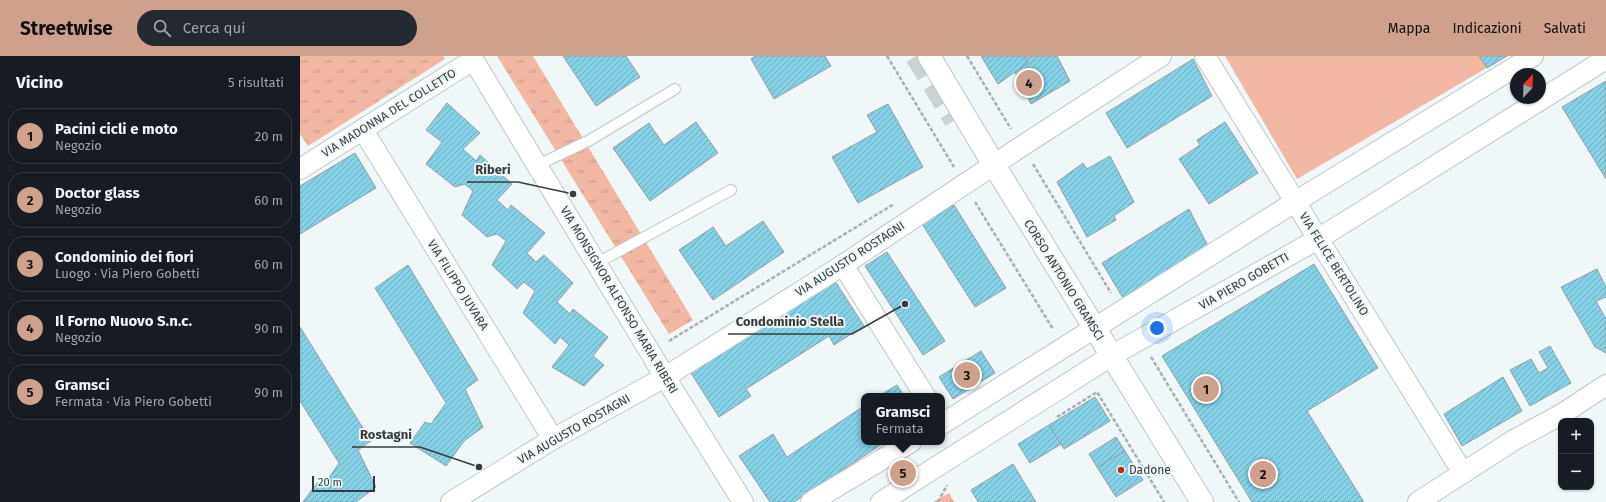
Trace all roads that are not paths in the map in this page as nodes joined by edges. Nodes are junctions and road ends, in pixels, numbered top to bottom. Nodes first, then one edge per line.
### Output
1 (929, 56) edge
2 (1161, 56) edge
3 (1205, 56) edge
4 (1533, 56) edge
5 (475, 58) edge
6 (1606, 59) edge
7 (675, 89) dead end
8 (363, 130) junction
9 (302, 164) edge
10 (994, 165) junction
11 (538, 166) junction
12 (731, 190) dead end
13 (1295, 202) junction
14 (1318, 238) junction
15 (597, 263) junction
16 (843, 265) junction
17 (1094, 328) junction
18 (1111, 356) junction
19 (665, 377) junction
20 (1606, 385) edge
21 (923, 393) edge
22 (945, 422) edge
23 (945, 429) edge
24 (553, 439) junction
25 (906, 445) edge
26 (960, 452) junction
27 (1463, 473) junction
28 (452, 502) edge
29 (743, 502) edge
30 (811, 502) edge
31 (881, 502) edge
32 (1202, 502) edge
33 (1418, 502) edge

1 - 10 main road, CORSO ANTONIO GRAMSCI
2 - 10 street, VIA AUGUSTO ROSTAGNI
3 - 13 street, VIA FELICE BERTOLINO
4 - 13 street
5 - 8 street, VIA MADONNA DEL COLLETTO
5 - 11 street, VIA MONSIGNOR ALFONSO MARIA RIBERI
6 - 14 street, VIA PIERO GOBETTI
7 - 11 lane
8 - 9 street, VIA MADONNA DEL COLLETTO
8 - 24 street, VIA FILIPPO JUVARA
10 - 16 street, VIA AUGUSTO ROSTAGNI
10 - 17 main road, CORSO ANTONIO GRAMSCI
11 - 15 street, VIA MONSIGNOR ALFONSO MARIA RIBERI
12 - 15 lane
13 - 14 street, VIA FELICE BERTOLINO
13 - 17 street
14 - 18 street, VIA PIERO GOBETTI
14 - 27 street, VIA FELICE BERTOLINO
15 - 19 street, VIA MONSIGNOR ALFONSO MARIA RIBERI
16 - 19 street, VIA AUGUSTO ROSTAGNI
16 - 21 street
17 - 18 main road, CORSO ANTONIO GRAMSCI
17 - 22 street
18 - 26 street, VIA PIERO GOBETTI
18 - 32 main road, CORSO ANTONIO GRAMSCI
19 - 24 street, VIA AUGUSTO ROSTAGNI
19 - 29 street, VIA MONSIGNOR ALFONSO MARIA RIBERI
20 - 27 street
23 - 26 street
24 - 28 street, VIA AUGUSTO ROSTAGNI
25 - 30 street
26 - 31 street, VIA PIERO GOBETTI
27 - 33 street

